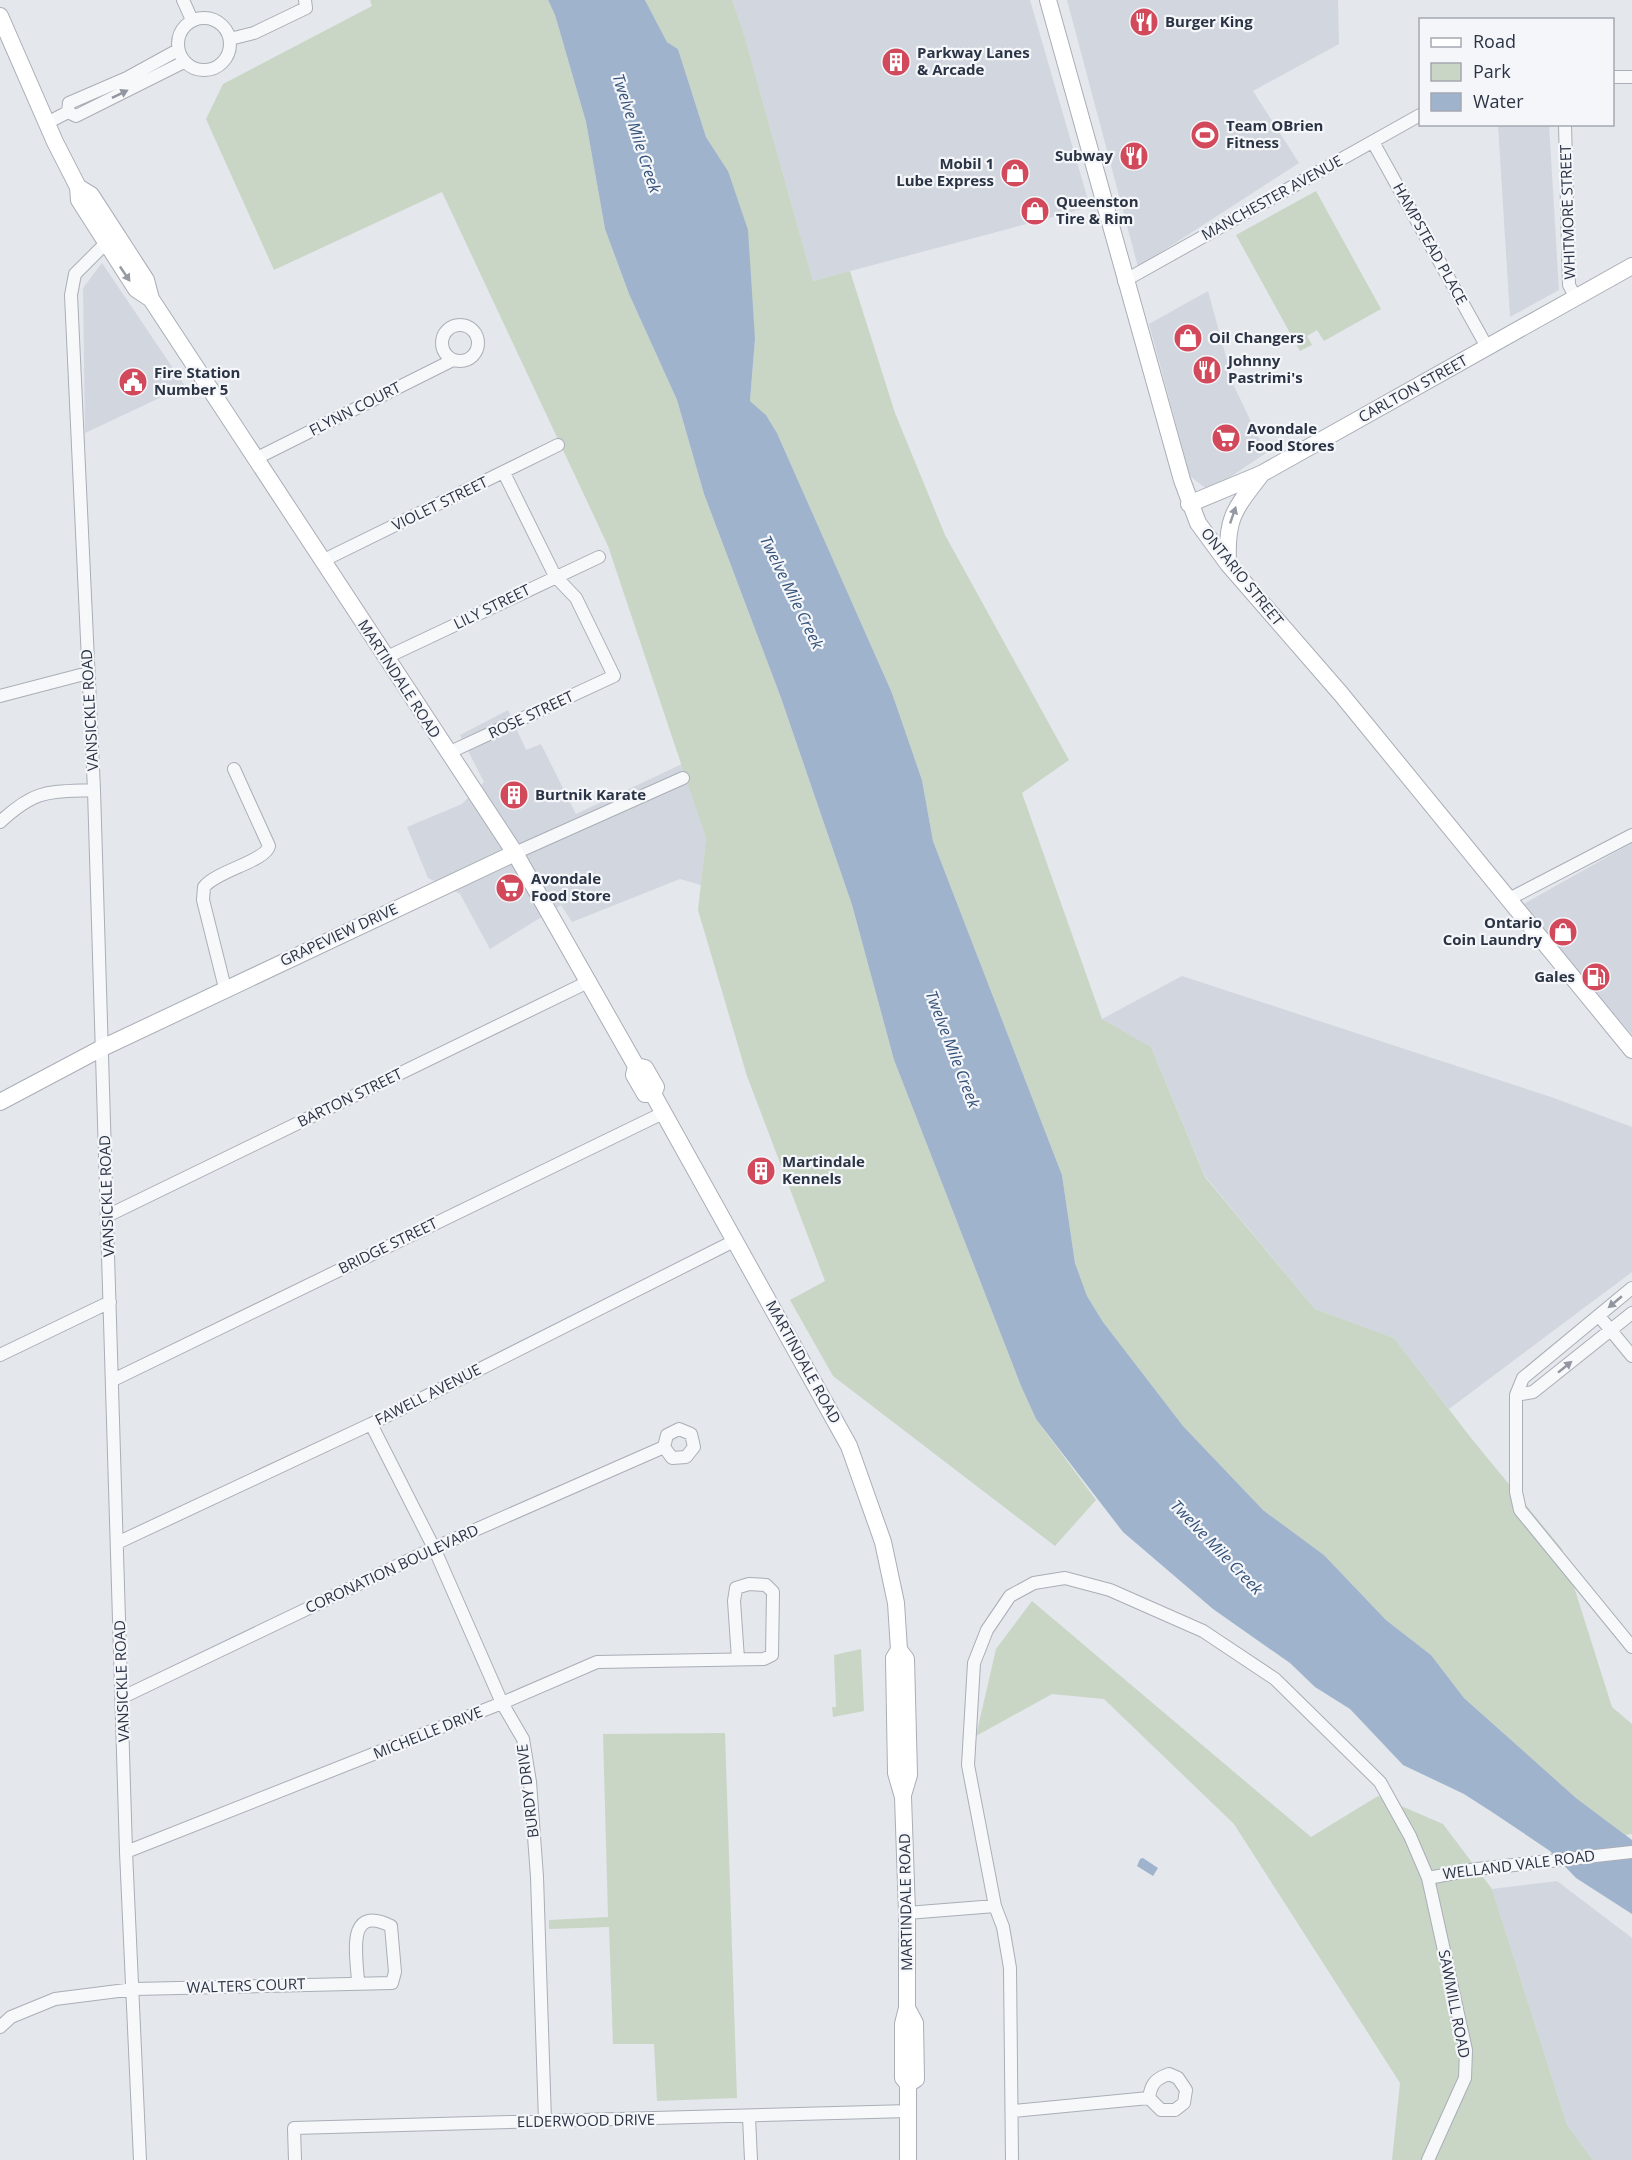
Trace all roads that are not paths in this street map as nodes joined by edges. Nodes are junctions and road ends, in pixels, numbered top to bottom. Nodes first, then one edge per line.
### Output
1 (183, 0) edge
2 (1048, 0) edge
3 (305, 4) edge
4 (0, 16) edge
5 (192, 20) junction
6 (230, 39) junction
7 (178, 50) junction
8 (184, 62) junction
9 (1614, 77) edge
10 (1632, 77) edge
11 (68, 112) junction
12 (1419, 117) edge
13 (47, 123) junction
14 (1565, 126) edge
15 (1373, 142) junction
16 (78, 187) junction
17 (105, 244) junction
18 (1632, 266) edge
19 (1124, 281) junction
20 (1576, 298) junction
21 (150, 299) junction
22 (1487, 347) junction
23 (453, 360) dead end
24 (558, 445) dead end
25 (257, 458) junction
26 (504, 473) junction
27 (1261, 474) junction
28 (1189, 504) junction
29 (599, 557) dead end
30 (322, 561) junction
31 (1228, 564) junction
32 (555, 576) junction
33 (386, 658) junction
34 (88, 673) junction
35 (0, 696) edge
36 (448, 753) junction
37 (234, 769) dead end
38 (683, 778) dead end
39 (94, 790) junction
40 (0, 822) edge
41 (1632, 835) edge
42 (516, 853) junction
43 (1509, 898) junction
44 (590, 981) junction
45 (225, 988) junction
46 (100, 1049) junction
47 (1632, 1050) edge
48 (0, 1102) edge
49 (663, 1113) junction
50 (109, 1215) junction
51 (736, 1240) junction
52 (1632, 1288) edge
53 (110, 1302) junction
54 (1632, 1313) edge
55 (1599, 1316) junction
56 (1611, 1330) junction
57 (0, 1355) edge
58 (1632, 1356) edge
59 (113, 1380) junction
60 (1516, 1395) junction
61 (371, 1424) junction
62 (664, 1448) dead end
63 (117, 1543) junction
64 (434, 1548) junction
65 (1632, 1647) edge
66 (738, 1659) junction
67 (123, 1697) junction
68 (502, 1703) junction
69 (126, 1852) junction
70 (1632, 1852) edge
71 (1428, 1878) junction
72 (995, 1905) junction
73 (907, 1913) junction
74 (358, 1982) junction
75 (135, 1989) junction
76 (0, 2027) edge
77 (1149, 2098) dead end
78 (909, 2111) junction
79 (1014, 2111) junction
80 (749, 2116) junction
81 (545, 2121) junction
82 (140, 2160) edge
83 (295, 2160) edge
84 (751, 2160) edge
85 (908, 2160) edge
86 (1012, 2160) edge
87 (1428, 2160) edge

1 - 5 street
2 - 19 main road, ONTARIO STREET
3 - 6 street
4 - 13 main road, MARTINDALE ROAD
5 - 6 street
5 - 7 street
6 - 8 street
7 - 8 street
7 - 11 street
11 -> 8 street
9 - 10 street
11 - 13 street
12 - 15 street, MANCHESTER AVENUE
13 - 16 main road, MARTINDALE ROAD
14 - 20 street, WHITMORE STREET
15 - 19 street, MANCHESTER AVENUE
15 - 22 street, HAMPSTEAD PLACE
16 - 17 main road, MARTINDALE ROAD
16 - 21 main road, MARTINDALE ROAD
17 -> 21 main road, MARTINDALE ROAD
17 - 34 street, VANSICKLE ROAD
18 - 20 main road, CARLTON STREET
19 - 28 main road, ONTARIO STREET
20 - 22 main road, CARLTON STREET
21 - 25 main road, MARTINDALE ROAD
22 - 27 main road, CARLTON STREET
23 - 25 street, FLYNN COURT
24 - 26 street, VIOLET STREET
25 - 30 main road, MARTINDALE ROAD
26 - 30 street, VIOLET STREET
26 - 32 street
27 - 28 main road, CARLTON STREET
31 -> 27 main road
28 - 31 main road, ONTARIO STREET
29 - 32 street, LILY STREET
30 - 33 main road, MARTINDALE ROAD
31 - 43 main road, ONTARIO STREET
32 - 33 street, LILY STREET
32 - 36 street, ROSE STREET
33 - 36 main road, MARTINDALE ROAD
34 - 35 street
34 - 39 street, VANSICKLE ROAD
36 - 42 main road, MARTINDALE ROAD
37 - 45 street
38 - 42 street, GRAPEVIEW DRIVE
39 - 40 street
39 - 46 street, VANSICKLE ROAD
41 - 43 street
42 - 44 main road, MARTINDALE ROAD
42 - 45 main road, GRAPEVIEW DRIVE
43 - 47 main road, ONTARIO STREET
44 - 49 main road, MARTINDALE ROAD
44 - 50 street, BARTON STREET
45 - 46 main road, GRAPEVIEW DRIVE
46 - 48 main road, GRAPEVIEW DRIVE
46 - 50 street, VANSICKLE ROAD
49 - 51 main road, MARTINDALE ROAD
49 - 59 street, BRIDGE STREET
50 - 53 street, VANSICKLE ROAD
51 - 61 street, FAWELL AVENUE
51 - 73 main road, MARTINDALE ROAD
52 -> 55 street
53 - 57 street
53 - 59 street, VANSICKLE ROAD
54 - 56 street
55 - 56 street
55 - 60 street
56 - 58 street
60 -> 56 street
59 - 63 street, VANSICKLE ROAD
60 - 65 street
61 - 63 street, FAWELL AVENUE
61 - 64 street, BURDY DRIVE
62 - 64 street, CORONATION BOULEVARD
63 - 67 street, VANSICKLE ROAD
64 - 67 street, CORONATION BOULEVARD
64 - 68 street, BURDY DRIVE
66 - 66 street, MICHELLE DRIVE
66 - 68 street, MICHELLE DRIVE
67 - 69 street, VANSICKLE ROAD
68 - 69 street, MICHELLE DRIVE
68 - 81 street, BURDY DRIVE
69 - 75 street, VANSICKLE ROAD
70 - 71 street, WELLAND VALE ROAD
71 - 72 street, WELLAND VALE ROAD
71 - 87 street, SAWMILL ROAD
72 - 73 street
72 - 79 street
73 - 78 main road, MARTINDALE ROAD
74 - 74 street, WALTERS COURT
74 - 75 street, WALTERS COURT
75 - 76 street, WALTERS COURT
75 - 82 street, VANSICKLE ROAD
77 - 79 street
78 - 80 street, ELDERWOOD DRIVE
78 - 85 main road, MARTINDALE ROAD
79 - 86 street
80 - 81 street, ELDERWOOD DRIVE
80 - 84 street
81 - 83 street, ELDERWOOD DRIVE

